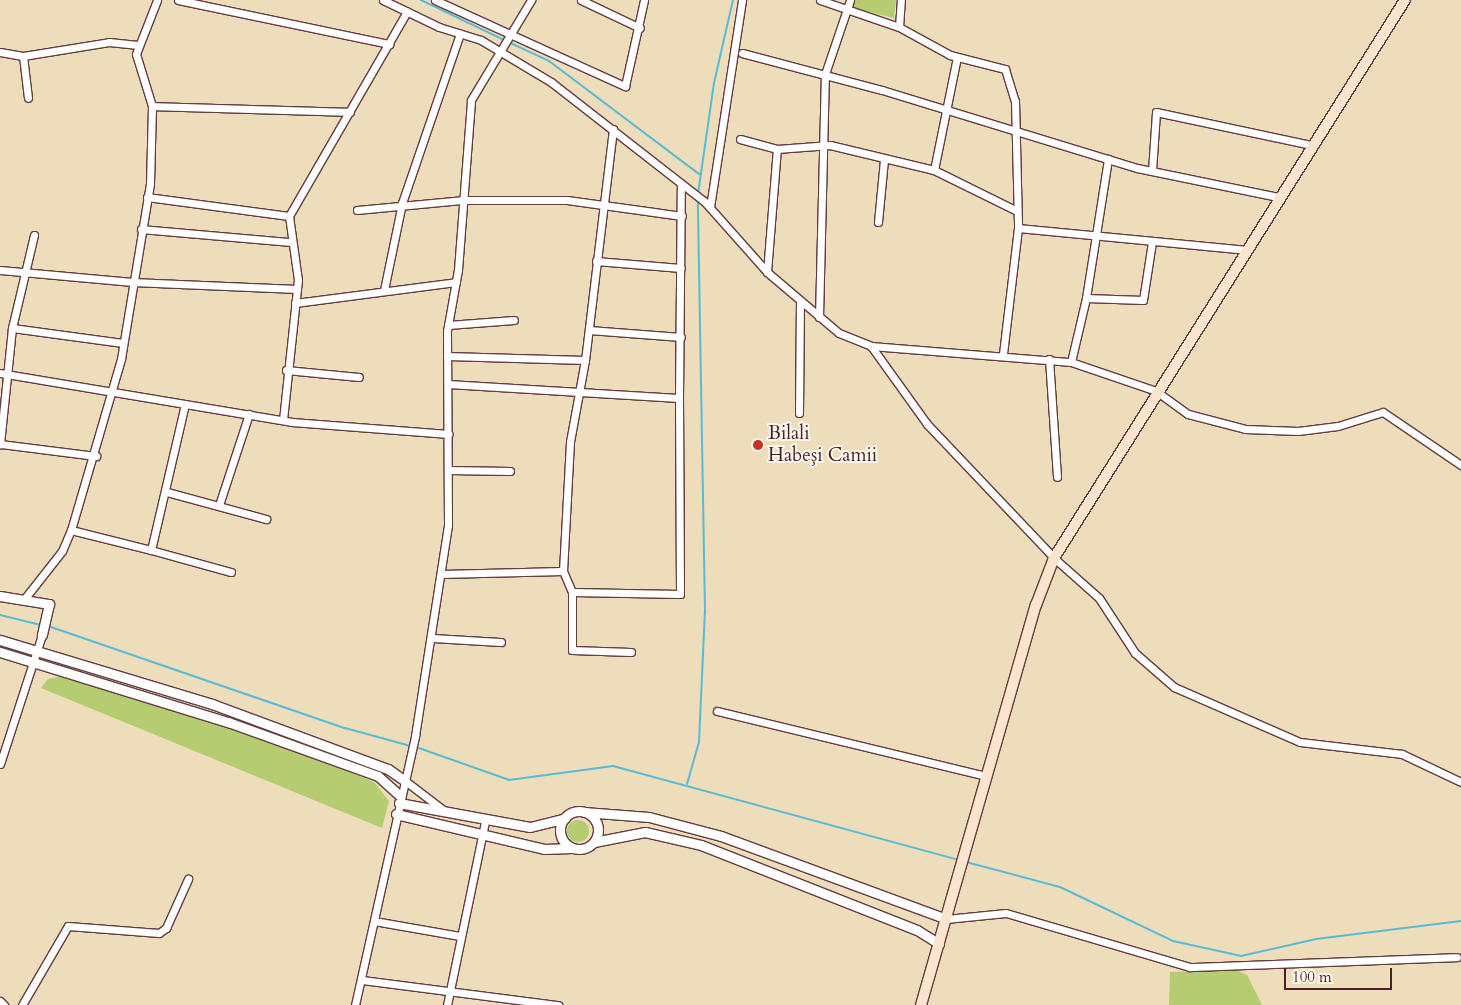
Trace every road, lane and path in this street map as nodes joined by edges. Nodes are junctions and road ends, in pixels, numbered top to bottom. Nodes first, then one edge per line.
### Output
1 (157, 0) edge
2 (178, 0) edge
3 (384, 0) edge
4 (531, 0) edge
5 (581, 0) edge
6 (644, 0) edge
7 (742, 0) edge
8 (820, 0) edge
9 (850, 0) edge
10 (901, 0) edge
11 (1405, 0) edge
12 (438, 1) edge
13 (847, 10) junction
14 (407, 12) junction
15 (899, 27) junction
16 (640, 28) junction
17 (460, 34) junction
18 (507, 37) junction
19 (389, 44) junction
20 (138, 46) junction
21 (499, 49) junction
22 (0, 52) edge
23 (742, 53) dead end
24 (24, 56) junction
25 (957, 57) junction
26 (825, 74) junction
27 (28, 98) dead end
28 (152, 106) junction
29 (949, 111) junction
30 (350, 112) junction
31 (613, 129) junction
32 (1016, 131) junction
33 (740, 139) dead end
34 (824, 144) junction
35 (1312, 145) junction
36 (777, 149) junction
37 (1108, 159) junction
38 (884, 160) junction
39 (934, 170) junction
40 (1152, 171) junction
41 (681, 184) junction
42 (147, 198) junction
43 (1278, 198) junction
44 (462, 200) junction
45 (402, 203) junction
46 (601, 203) junction
47 (710, 207) junction
48 (356, 210) dead end
49 (1017, 211) junction
50 (290, 216) junction
51 (682, 216) junction
52 (878, 222) dead end
53 (1018, 228) junction
54 (141, 229) junction
55 (34, 235) dead end
56 (1094, 239) junction
57 (290, 242) junction
58 (1152, 242) junction
59 (1245, 250) junction
60 (596, 261) junction
61 (681, 268) junction
62 (0, 270) edge
63 (24, 272) junction
64 (767, 272) junction
65 (132, 282) junction
66 (456, 282) junction
67 (297, 289) junction
68 (384, 290) junction
69 (1086, 298) junction
70 (800, 302) junction
71 (295, 303) junction
72 (818, 317) junction
73 (514, 320) dead end
74 (448, 325) junction
75 (12, 328) junction
76 (588, 330) junction
77 (681, 337) junction
78 (123, 343) junction
79 (871, 346) junction
80 (1004, 354) junction
81 (447, 356) junction
82 (1049, 359) junction
83 (585, 360) junction
84 (1071, 362) junction
85 (286, 370) junction
86 (4, 374) edge
87 (358, 376) dead end
88 (448, 384) junction
89 (109, 388) junction
90 (1156, 391) junction
91 (581, 392) junction
92 (679, 398) junction
93 (185, 404) junction
94 (799, 413) dead end
95 (249, 414) junction
96 (283, 420) junction
97 (449, 434) junction
98 (93, 456) junction
99 (1461, 465) edge
100 (448, 470) junction
101 (510, 471) dead end
102 (1057, 477) dead end
103 (166, 492) junction
104 (219, 505) junction
105 (266, 519) dead end
106 (70, 530) junction
107 (151, 550) junction
108 (1054, 558) junction
109 (563, 571) junction
110 (231, 572) dead end
111 (441, 574) junction
112 (572, 592) junction
113 (0, 596) edge
114 (25, 598) junction
115 (42, 635) joint
116 (432, 638) junction
117 (0, 640) edge
118 (501, 642) dead end
119 (38, 648) junction
120 (0, 652) edge
121 (632, 652) dead end
122 (34, 661) junction
123 (717, 712) dead end
124 (0, 764) edge
125 (986, 776) junction
126 (404, 780) junction
127 (1461, 782) edge
128 (400, 799) junction
129 (584, 812) junction
130 (396, 814) junction
131 (451, 814) junction
132 (565, 818) junction
133 (485, 822) junction
134 (482, 836) junction
135 (594, 842) junction
136 (572, 848) junction
137 (188, 879) dead end
138 (946, 919) junction
139 (374, 921) junction
140 (460, 936) junction
141 (939, 944) junction
142 (1457, 957) dead end
143 (362, 980) junction
144 (450, 990) junction
145 (0, 1001) edge
146 (4, 1005) edge
147 (22, 1005) edge
148 (355, 1005) edge
149 (447, 1005) edge
150 (558, 1005) edge
151 (921, 1005) edge

1 - 20 street
2 - 19 street
3 - 14 street
4 - 18 street
5 - 16 street
6 - 16 street
7 - 47 street
8 - 13 street
9 - 13 street
10 - 15 street
11 - 35 main road
12 - 18 street
13 - 15 street
13 - 26 street
14 - 17 street
14 - 19 street
15 - 25 street
16 - 18 street
17 - 21 street
17 - 45 street
18 - 21 street
19 - 30 street
20 - 24 street
20 - 28 street
21 - 31 street
21 - 44 street
22 - 24 street
23 - 26 street
24 - 27 street
25 - 29 street
25 - 32 street
26 - 29 street
26 - 34 street
28 - 30 street
28 - 42 street
29 - 32 street
29 - 39 street
30 - 50 street
31 - 41 street
31 - 46 street
32 - 37 street
32 - 49 street
33 - 36 street
34 - 36 street
34 - 38 street
34 - 72 street
35 - 40 street
35 - 43 main road
36 - 64 street
37 - 40 street
37 - 56 street
38 - 39 street
38 - 52 street
39 - 49 street
40 - 43 street
41 - 47 street
41 - 51 street
42 - 50 street
42 - 54 street
43 - 59 main road
44 - 45 street
44 - 46 street
44 - 66 street
45 - 48 street
45 - 68 street
46 - 51 street
46 - 60 street
47 - 64 street
49 - 53 street
50 - 57 street
51 - 61 street
53 - 56 street
53 - 80 street
54 - 57 street
54 - 65 street
55 - 63 street
56 - 58 street
56 - 69 street
57 - 67 street
58 - 59 street
58 - 69 street
59 - 90 main road
60 - 61 street
60 - 76 street
61 - 77 street
62 - 63 street
63 - 65 street
63 - 75 street
64 - 70 street
65 - 67 street
65 - 78 street
66 - 68 street
66 - 74 street
67 - 71 street
68 - 71 street
69 - 84 street
70 - 72 street
70 - 94 street
71 - 85 street
72 - 79 street
73 - 74 street
74 - 81 street
75 - 78 street
75 - 86 street
76 - 77 street
76 - 83 street
77 - 92 street
78 - 89 street
79 - 80 street
79 - 108 street
80 - 82 street
81 - 83 street
81 - 88 street
82 - 84 street
82 - 102 street
83 - 91 street
84 - 90 street
85 - 87 street
85 - 96 street
86 - 89 street
86 - 98 street
88 - 91 street
88 - 97 street
89 - 93 street
89 - 98 street
90 - 99 street
90 - 108 main road
91 - 92 street
91 - 109 street
92 - 112 street
93 - 95 street
93 - 103 street
95 - 96 street
95 - 104 street
96 - 97 street
97 - 100 street
98 - 106 street
100 - 101 street
100 - 111 street
103 - 104 street
103 - 107 street
104 - 105 street
106 - 107 street
106 - 114 street
107 - 110 street
108 - 125 main road
108 - 127 street
109 - 111 street
109 - 112 street
111 - 116 street
112 - 121 street
113 - 114 street
114 - 115 street
115 - 119 street
116 - 118 street
116 - 126 street
117 - 119 street
119 - 122 street
119 - 126 street
120 - 122 street
122 - 124 street
122 - 128 street
123 - 125 street
125 - 138 main road
126 - 128 street
126 - 131 street
128 - 130 street
128 - 131 street
129 - 132 street
129 - 135 street
129 - 138 street
130 - 134 street
130 - 139 street
131 - 133 street
132 - 133 street
132 - 136 street
133 - 134 street
134 - 136 street
134 - 140 street
135 - 136 street
135 - 141 street
137 - 147 street
138 - 141 main road
138 - 142 street
139 - 140 street
139 - 143 street
140 - 144 street
141 - 151 main road
143 - 144 street
143 - 148 street
144 - 149 street
144 - 150 street
145 - 146 street

